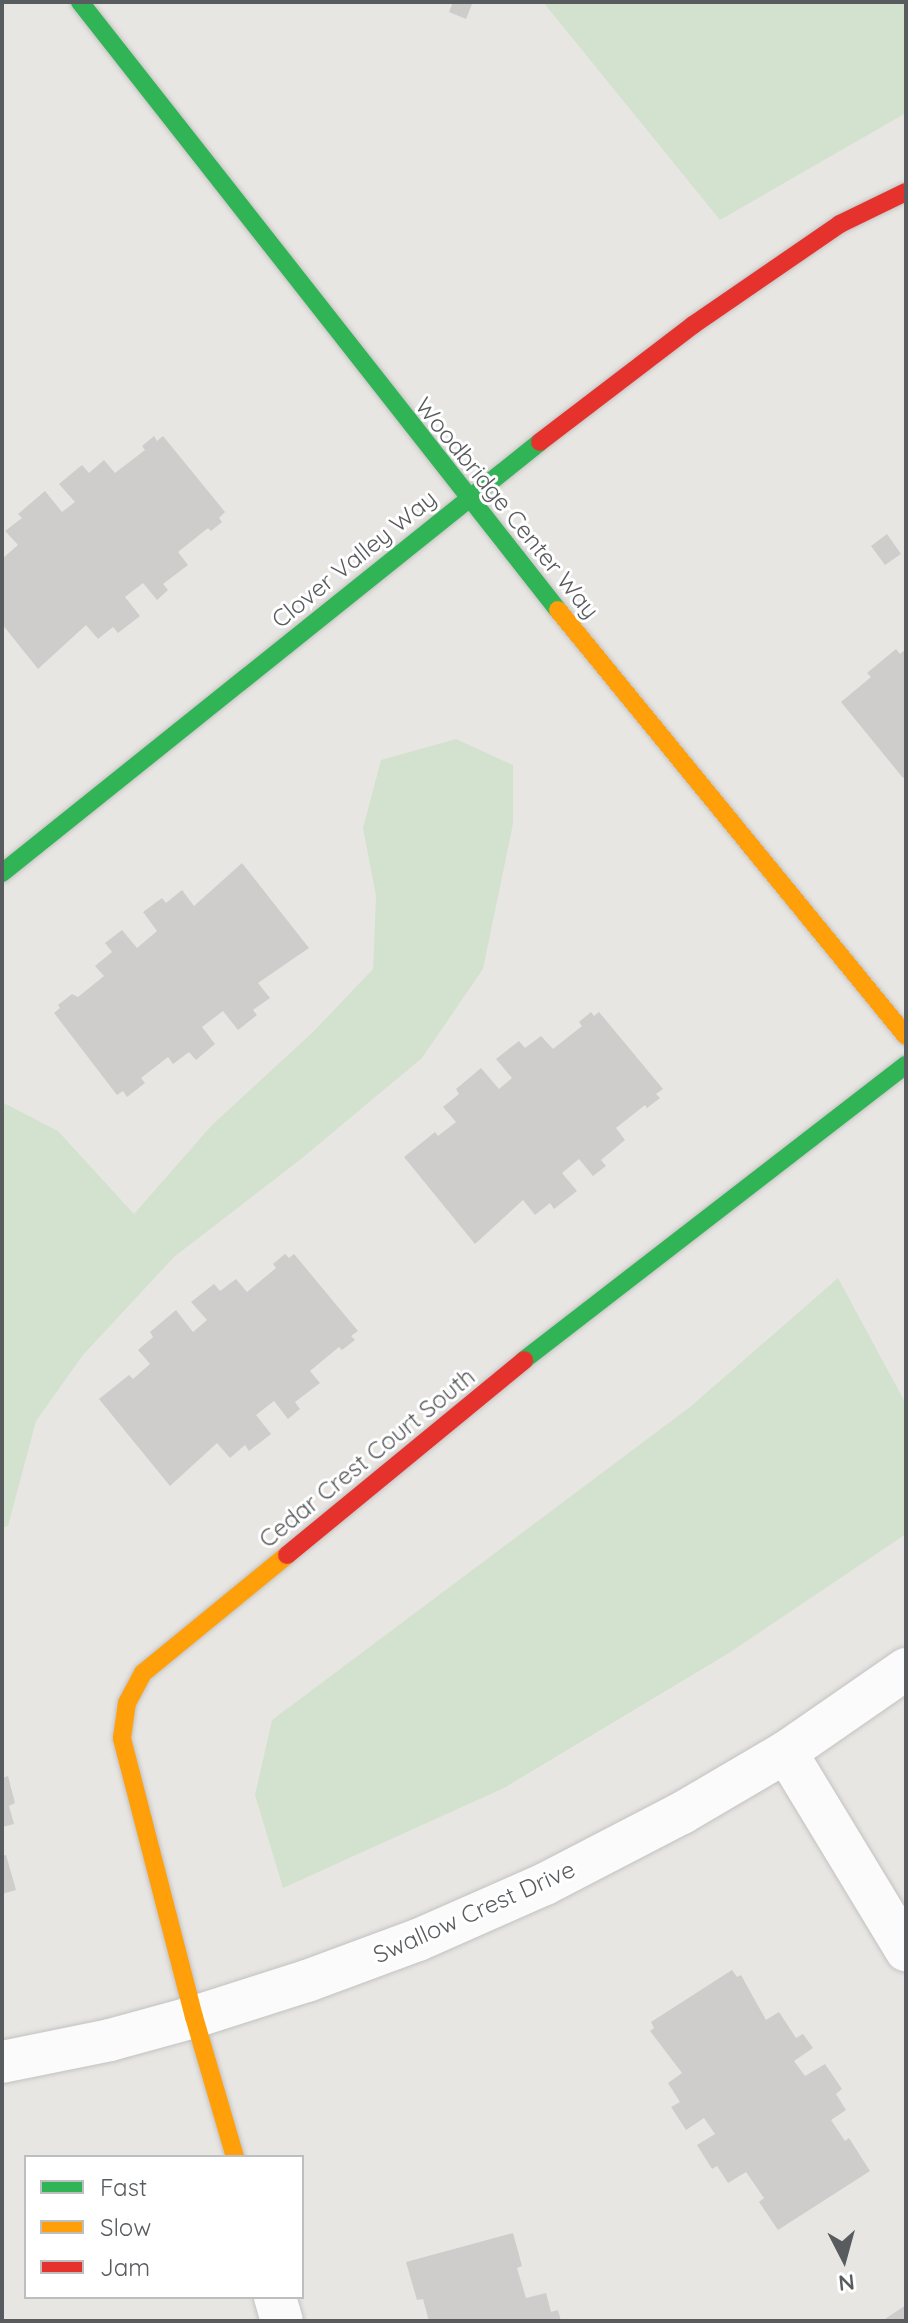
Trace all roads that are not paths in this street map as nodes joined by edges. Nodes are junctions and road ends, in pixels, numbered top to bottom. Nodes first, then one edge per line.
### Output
1 (80, 2) edge
2 (906, 192) edge
3 (467, 498) junction
4 (2, 873) edge
5 (906, 1036) edge
6 (906, 1065) edge
7 (906, 1669) edge
8 (786, 1752) junction
9 (906, 1950) edge
10 (194, 2017) junction
11 (2, 2062) edge
12 (234, 2155) edge
13 (276, 2299) edge
14 (282, 2321) edge

1 - 3 street, Woodbridge Center Way
2 - 3 street, Clover Valley Way
3 - 4 street, Clover Valley Way
3 - 5 street, Woodbridge Center Way
6 - 10 street, Cedar Crest Court South
7 - 8 street, Swallow Crest Drive
8 - 9 street
8 - 10 street, Swallow Crest Drive
10 - 11 street, Swallow Crest Drive
10 - 12 street, Cedar Crest Court South
13 - 14 street

